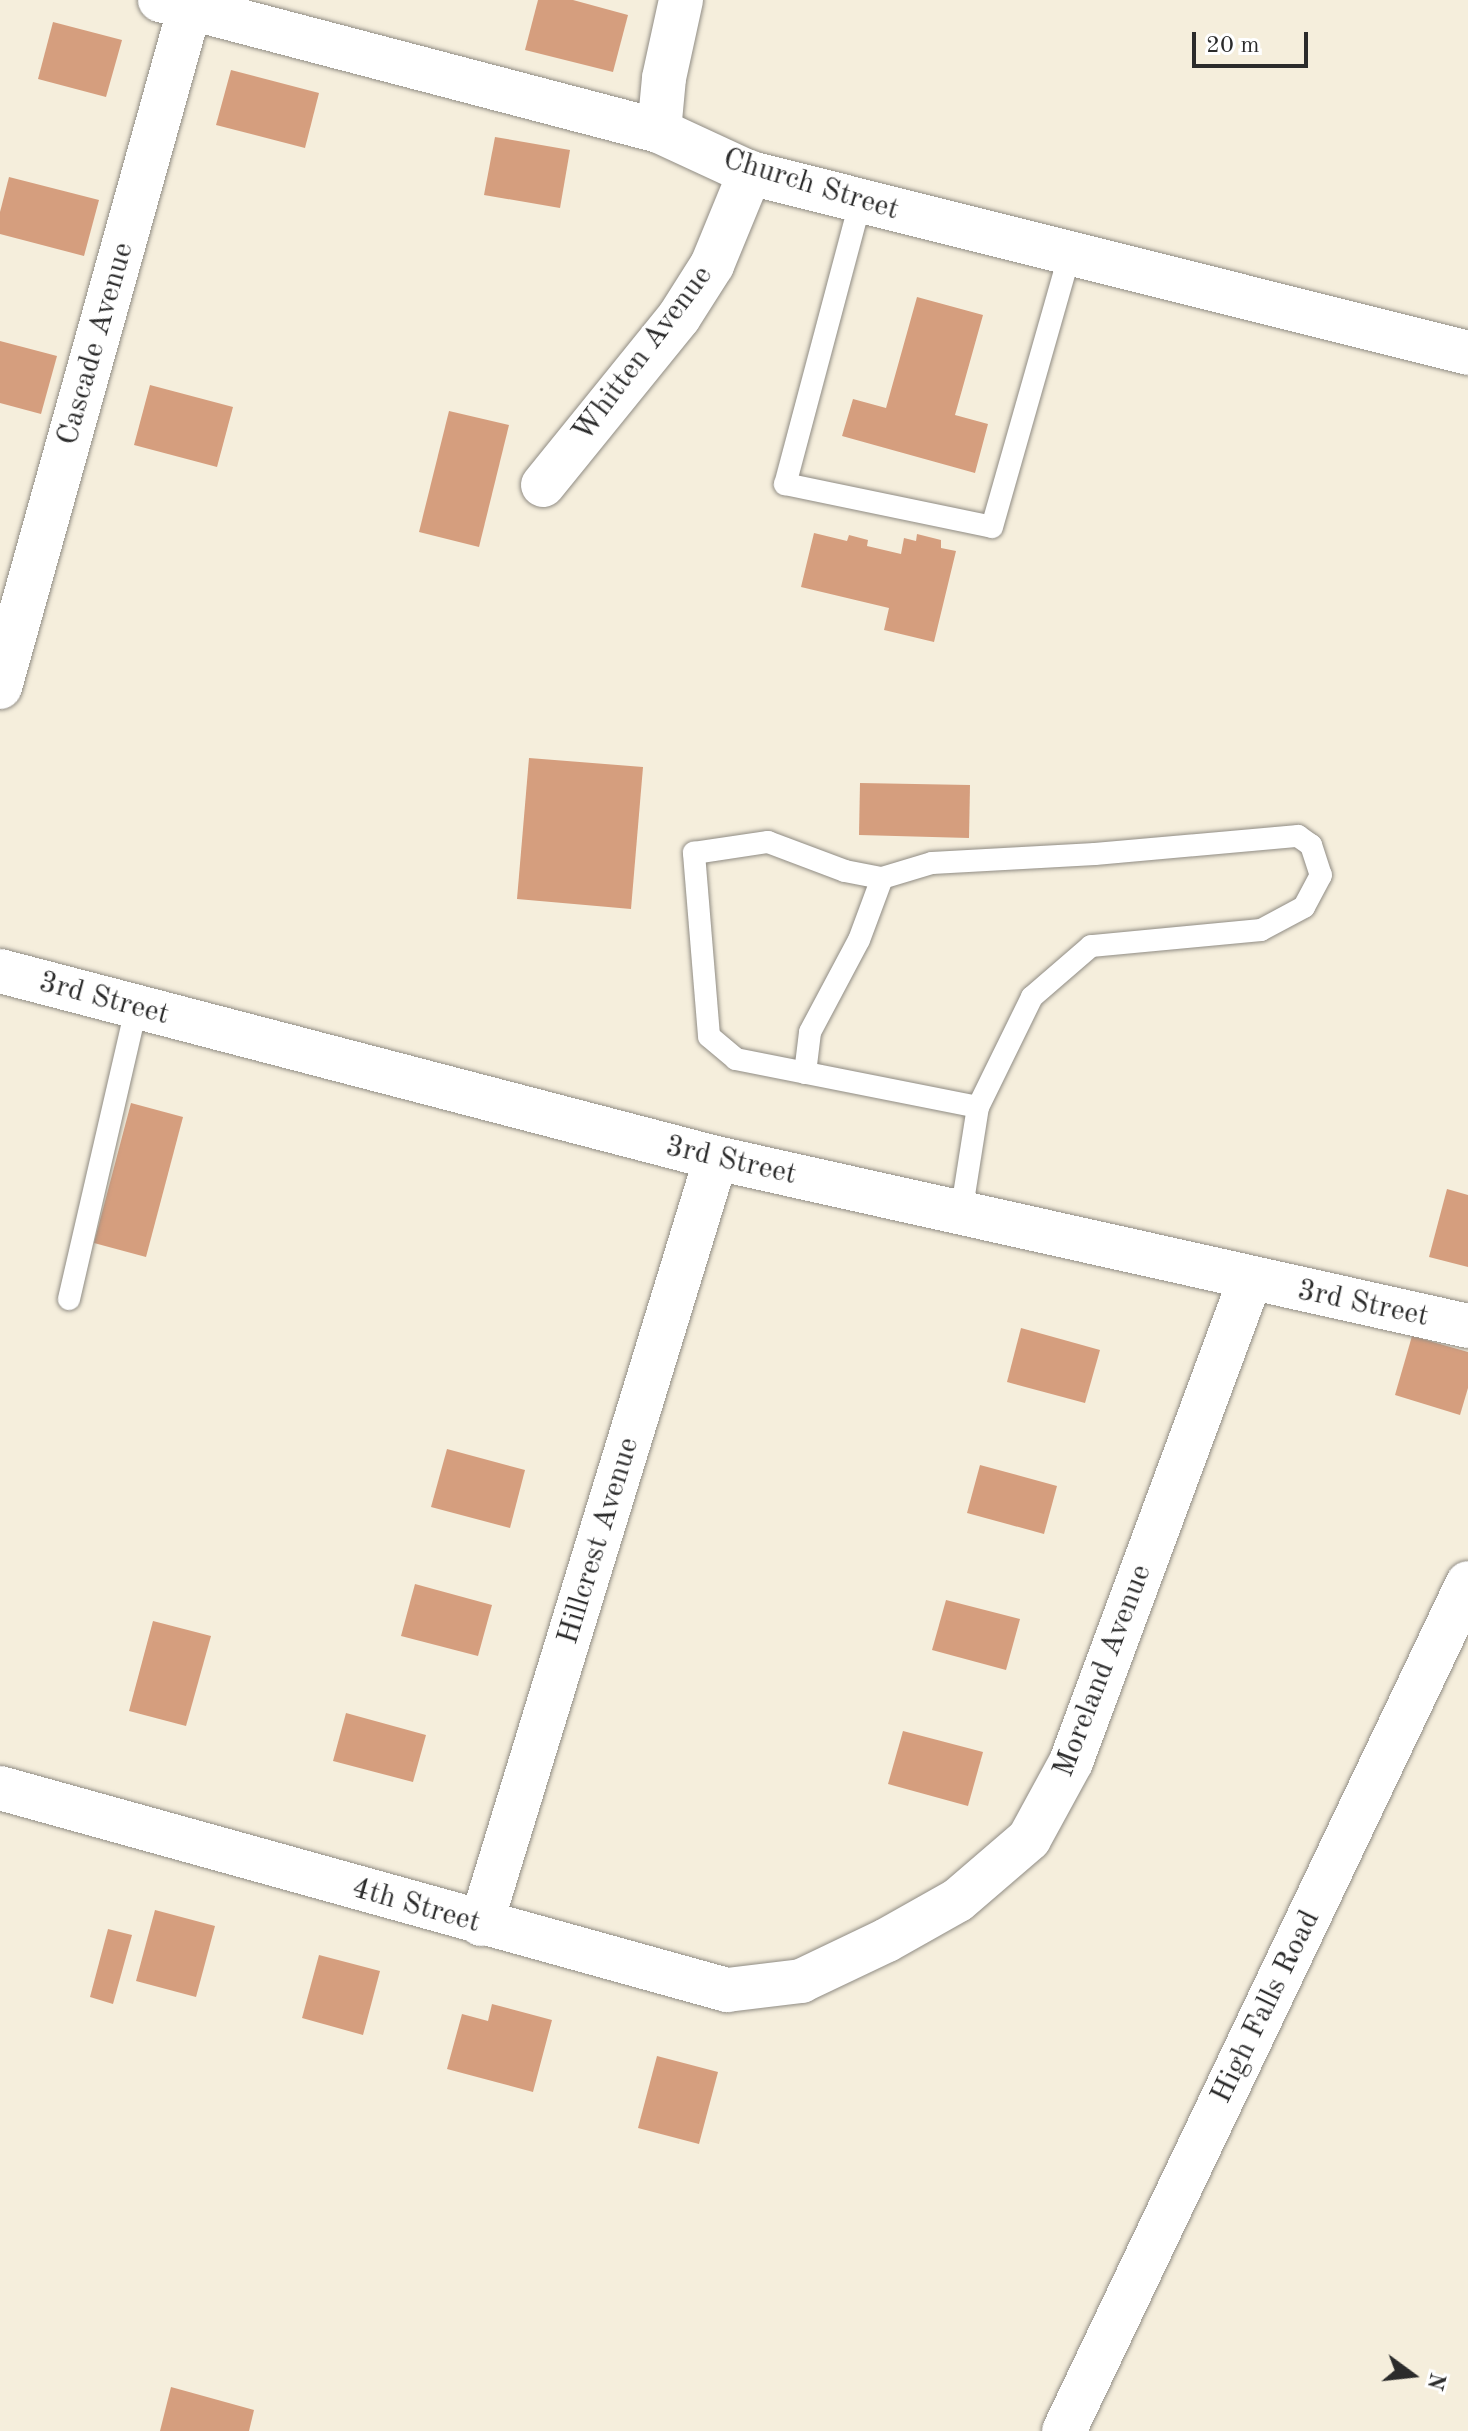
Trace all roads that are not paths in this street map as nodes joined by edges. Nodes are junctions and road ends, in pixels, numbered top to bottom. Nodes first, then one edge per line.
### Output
1 (681, 0) edge
2 (181, 2) edge
3 (659, 131) junction
4 (750, 173) junction
5 (860, 203) junction
6 (1070, 253) junction
7 (1468, 353) edge
8 (543, 485) dead end
9 (0, 687) edge
10 (882, 878) junction
11 (0, 971) edge
12 (136, 1008) junction
13 (805, 1073) junction
14 (978, 1107) junction
15 (716, 1158) junction
16 (961, 1214) junction
17 (1250, 1280) junction
18 (69, 1299) dead end
19 (1468, 1326) edge
20 (1468, 1583) edge
21 (0, 1788) edge
22 (481, 1924) junction
23 (834, 1966) joint
24 (1064, 2431) edge

1 - 3 street
2 - 3 street, Church Street
2 - 9 street, Cascade Avenue
3 - 4 street, Church Street
4 - 5 street, Church Street
4 - 8 street, Whitten Avenue
5 - 6 street, Church Street
5 - 6 lane
6 - 7 street, Church Street
10 - 13 lane
10 - 13 lane
10 - 14 lane
11 - 12 street, 3rd Street
12 - 15 street, 3rd Street
12 - 18 lane
13 - 14 lane
14 - 16 lane
15 - 16 street, 3rd Street
15 - 22 street, Hillcrest Avenue
16 - 17 street, 3rd Street
17 - 19 street, 3rd Street
17 - 23 street, Moreland Avenue
20 - 24 street, High Falls Road
21 - 22 street, 4th Street
22 - 23 street, 4th Street

